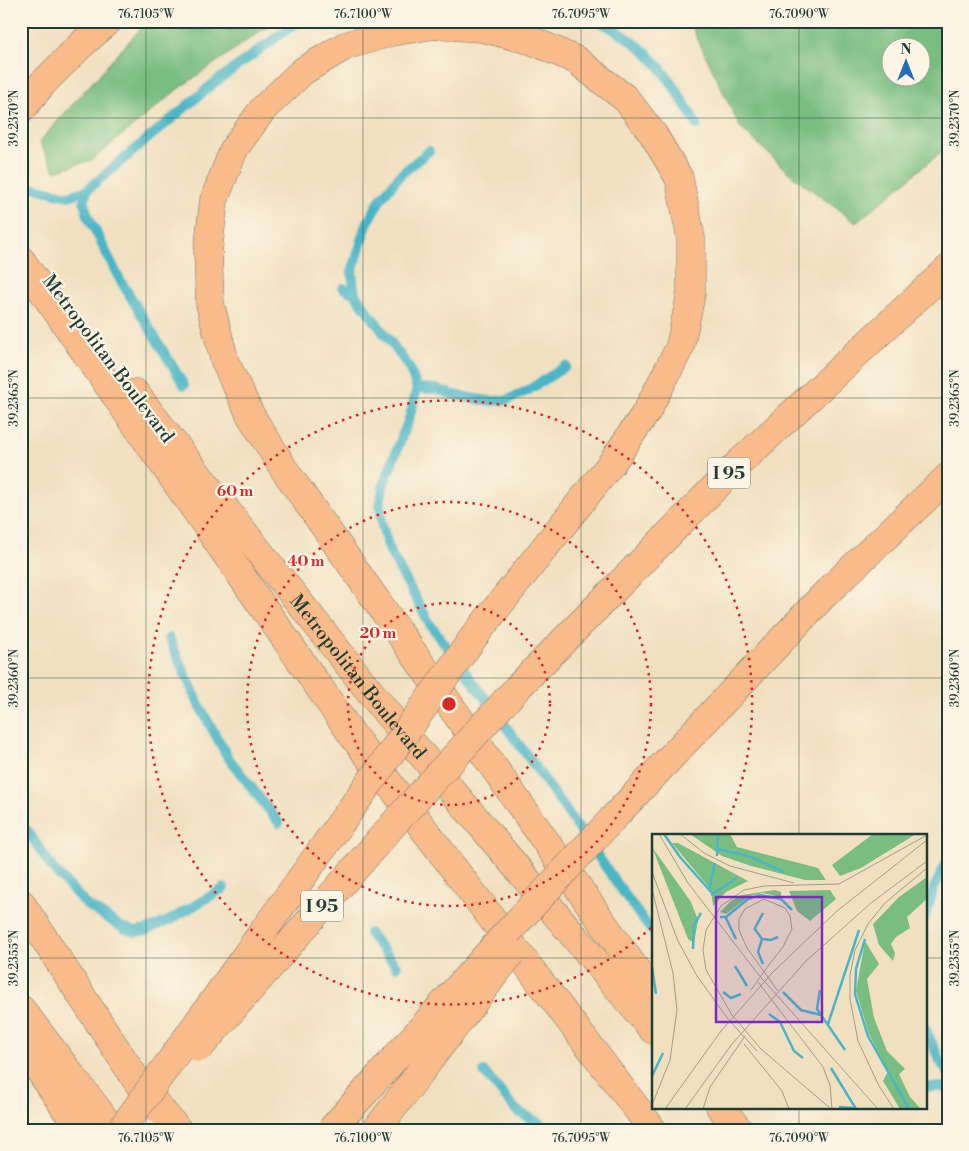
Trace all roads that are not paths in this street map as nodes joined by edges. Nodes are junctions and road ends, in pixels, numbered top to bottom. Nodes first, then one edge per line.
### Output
1 (108, 21) edge
2 (21, 110) edge
3 (21, 244) edge
4 (21, 260) edge
5 (948, 269) edge
6 (948, 476) edge
7 (438, 688) edge
8 (438, 688) edge
9 (438, 688) edge
10 (438, 688) edge
11 (616, 815) junction
12 (21, 903) edge
13 (652, 993) edge
14 (21, 1009) edge
15 (652, 1029) edge
16 (21, 1043) edge
17 (721, 1108) edge
18 (739, 1108) edge
19 (80, 1130) edge
20 (113, 1130) edge
21 (120, 1130) edge
22 (130, 1130) edge
23 (178, 1130) edge
24 (330, 1130) edge
25 (376, 1130) edge
26 (653, 1130) edge
27 (739, 1130) edge
28 (755, 1130) edge

1 - 2 highway
3 - 15 highway, Metropolitan Boulevard
4 - 26 highway
5 - 22 highway, I 95, bridge
6 - 11 highway
7 - 13 highway, bridge
8 - 9 highway, bridge
10 - 21 highway, bridge
11 - 24 highway, bridge
11 - 25 highway, bridge
12 - 23 highway
14 - 20 highway
16 - 19 highway
17 - 27 highway
18 - 28 highway

